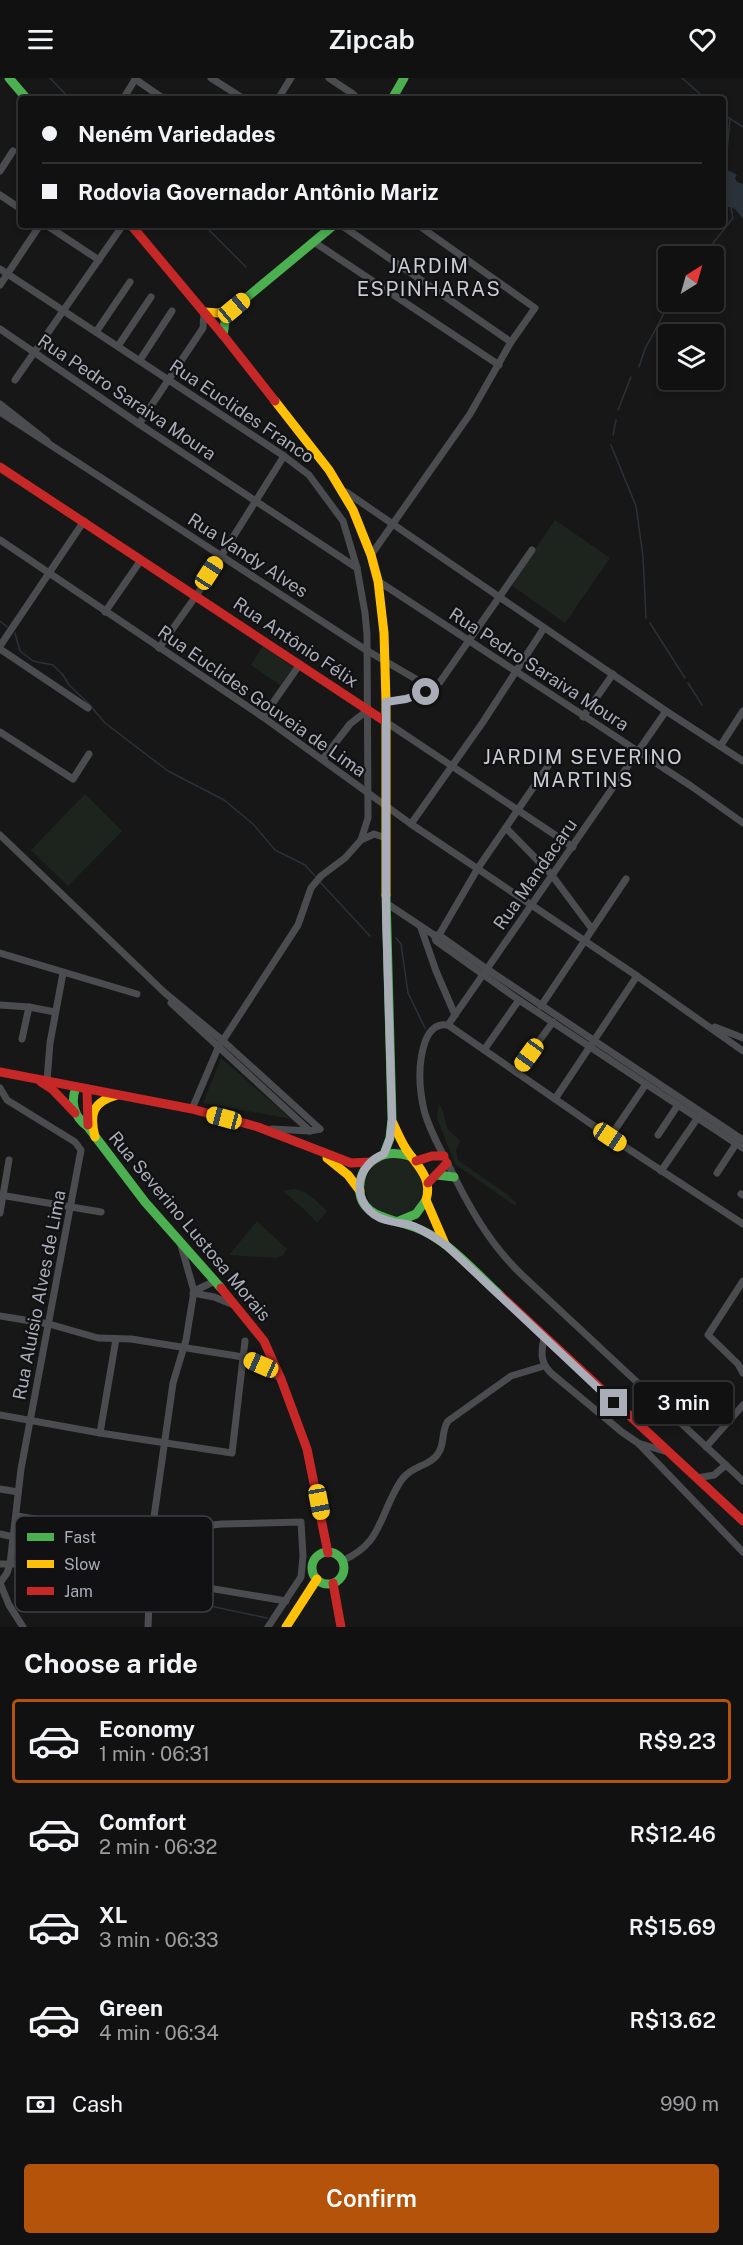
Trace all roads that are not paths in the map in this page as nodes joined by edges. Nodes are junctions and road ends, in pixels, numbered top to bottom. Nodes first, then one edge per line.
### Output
1 (9, 78) edge
2 (125, 78) edge
3 (291, 78) edge
4 (329, 78) edge
5 (404, 78) edge
6 (214, 79) edge
7 (135, 81) edge
8 (24, 96) edge
9 (125, 96) edge
10 (159, 96) edge
11 (240, 96) edge
12 (280, 96) edge
13 (354, 96) edge
14 (394, 96) edge
15 (13, 152) dead end
16 (0, 171) edge
17 (0, 195) edge
18 (18, 207) edge
19 (38, 228) edge
20 (51, 228) edge
21 (121, 228) edge
22 (330, 228) edge
23 (344, 228) edge
24 (422, 228) edge
25 (141, 229) edge
26 (314, 242) junction
27 (99, 260) junction
28 (0, 269) edge
29 (7, 274) junction
30 (130, 282) dead end
31 (0, 285) edge
32 (151, 297) dead end
33 (172, 310) dead end
34 (64, 311) junction
35 (204, 312) junction
36 (220, 318) junction
37 (203, 328) junction
38 (0, 329) edge
39 (96, 332) junction
40 (223, 335) junction
41 (511, 342) junction
42 (118, 346) junction
43 (34, 353) junction
44 (140, 360) junction
45 (499, 365) junction
46 (169, 379) junction
47 (15, 380) dead end
48 (1, 408) edge
49 (139, 424) junction
50 (284, 456) junction
51 (0, 467) edge
52 (341, 489) junction
53 (255, 500) junction
54 (84, 521) junction
55 (391, 525) junction
56 (0, 540) edge
57 (532, 550) dead end
58 (220, 555) junction
59 (371, 555) junction
60 (141, 560) junction
61 (357, 568) junction
62 (48, 574) junction
63 (378, 581) junction
64 (196, 596) junction
65 (500, 598) junction
66 (105, 612) junction
67 (544, 628) junction
68 (469, 642) junction
69 (0, 648) edge
70 (159, 648) junction
71 (366, 650) junction
72 (384, 662) junction
73 (300, 664) junction
74 (514, 672) junction
75 (613, 674) junction
76 (433, 689) junction
77 (386, 702) junction
78 (88, 708) dead end
79 (368, 710) junction
80 (666, 711) junction
81 (743, 711) edge
82 (263, 717) junction
83 (583, 717) junction
84 (740, 721) edge
85 (386, 722) junction
86 (0, 732) edge
87 (720, 745) junction
88 (638, 752) junction
89 (89, 754) dead end
90 (323, 759) junction
91 (743, 761) edge
92 (452, 766) junction
93 (548, 766) dead end
94 (369, 793) junction
95 (386, 806) junction
96 (518, 811) junction
97 (743, 822) edge
98 (411, 824) junction
99 (506, 828) junction
100 (0, 835) edge
101 (386, 838) junction
102 (361, 840) junction
103 (573, 847) junction
104 (478, 868) junction
105 (552, 874) junction
106 (626, 879) dead end
107 (386, 903) junction
108 (531, 904) junction
109 (421, 927) junction
110 (592, 929) junction
111 (437, 935) junction
112 (585, 941) junction
113 (0, 953) edge
114 (485, 972) junction
115 (63, 973) junction
116 (638, 976) junction
117 (165, 993) junction
118 (137, 994) dead end
119 (519, 1000) junction
120 (0, 1005) edge
121 (541, 1006) junction
122 (29, 1007) junction
123 (55, 1012) junction
124 (455, 1015) junction
125 (700, 1020) junction
126 (553, 1022) junction
127 (446, 1024) junction
128 (743, 1038) edge
129 (22, 1039) dead end
130 (222, 1040) junction
131 (591, 1044) junction
132 (218, 1048) junction
133 (484, 1050) junction
134 (743, 1051) edge
135 (241, 1058) junction
136 (236, 1064) junction
137 (0, 1072) edge
138 (516, 1072) junction
139 (36, 1079) junction
140 (47, 1081) junction
141 (646, 1084) junction
142 (272, 1086) junction
143 (76, 1087) junction
144 (0, 1088) edge
145 (87, 1089) junction
146 (266, 1092) junction
147 (117, 1095) junction
148 (555, 1099) junction
149 (678, 1105) junction
150 (192, 1109) junction
151 (75, 1113) junction
152 (700, 1115) junction
153 (392, 1119) junction
154 (88, 1127) junction
155 (258, 1127) junction
156 (310, 1131) junction
157 (658, 1135) dead end
158 (95, 1137) junction
159 (610, 1137) junction
160 (739, 1142) edge
161 (437, 1144) junction
162 (312, 1148) junction
163 (743, 1148) edge
164 (384, 1154) junction
165 (427, 1158) junction
166 (414, 1159) junction
167 (9, 1160) dead end
168 (445, 1160) junction
169 (370, 1162) junction
170 (661, 1171) junction
171 (717, 1173) dead end
172 (436, 1175) junction
173 (454, 1177) junction
174 (428, 1183) junction
175 (360, 1191) junction
176 (2, 1196) edge
177 (426, 1200) junction
178 (71, 1207) junction
179 (101, 1212) dead end
180 (0, 1214) edge
181 (399, 1221) junction
182 (743, 1224) edge
183 (180, 1242) junction
184 (446, 1245) junction
185 (215, 1281) junction
186 (743, 1281) edge
187 (194, 1292) junction
188 (235, 1306) junction
189 (0, 1316) edge
190 (49, 1324) junction
191 (544, 1338) junction
192 (116, 1339) junction
193 (245, 1341) dead end
194 (183, 1348) junction
195 (243, 1357) junction
196 (544, 1366) junction
197 (743, 1372) edge
198 (281, 1380) junction
199 (743, 1405) edge
200 (0, 1415) edge
201 (30, 1421) junction
202 (99, 1433) junction
203 (165, 1443) junction
204 (638, 1443) junction
205 (706, 1447) junction
206 (666, 1451) junction
207 (726, 1465) junction
208 (696, 1478) junction
209 (743, 1480) edge
210 (0, 1489) edge
211 (18, 1492) junction
212 (16, 1516) edge
213 (154, 1516) edge
214 (743, 1521) edge
215 (213, 1525) edge
216 (15, 1527) edge
217 (0, 1534) edge
218 (14, 1538) junction
219 (743, 1552) edge
220 (328, 1553) junction
221 (342, 1561) junction
222 (0, 1564) edge
223 (10, 1564) junction
224 (15, 1564) edge
225 (317, 1580) junction
226 (0, 1583) edge
227 (333, 1583) junction
228 (213, 1589) edge
229 (286, 1601) junction
230 (0, 1603) edge
231 (9, 1605) junction
232 (148, 1612) edge
233 (23, 1627) edge
234 (148, 1627) edge
235 (268, 1627) edge
236 (286, 1627) edge
237 (341, 1627) edge

1 - 8 main road
2 - 7 street
3 - 12 street
4 - 13 street
5 - 14 main road
6 - 11 street
7 - 9 street
7 - 10 street
15 - 16 street
17 - 18 street
19 - 29 street
20 - 27 street
21 - 27 street
22 - 26 main road
23 - 41 street
24 - 41 street
25 - 35 main road
26 - 36 main road
26 - 45 street
27 - 34 street
28 - 29 street, Rua Euclides Franco
29 - 31 street
29 - 34 street, Rua Euclides Franco
30 - 39 street
32 - 42 street
33 - 44 street
34 - 39 street, Rua Euclides Franco
34 - 43 street
35 - 36 main road
35 - 37 street
35 - 40 main road
36 - 40 main road
37 - 40 street
37 - 46 street
38 - 43 street, Rua Pedro Saraiva Moura
39 - 42 street, Rua Euclides Franco
40 - 52 main road
41 - 45 street
42 - 44 street, Rua Euclides Franco
43 - 47 street
43 - 49 street, Rua Pedro Saraiva Moura
44 - 46 street, Rua Euclides Franco
45 - 55 street
46 - 49 street
46 - 50 street, Rua Euclides Franco
48 - 58 street, Rua Vandy Alves
49 - 53 street, Rua Pedro Saraiva Moura
50 - 53 street
50 - 61 street, Rua Euclides Franco
51 - 54 main road, Rua Antônio Félix
52 - 55 street
52 - 59 main road
53 - 58 street
53 - 61 street, Rua Pedro Saraiva Moura
54 - 60 main road, Rua Antônio Félix
54 - 62 street
55 - 59 street
55 - 65 street
56 - 62 street, Rua Euclides Gouveia de Lima
57 - 65 street
58 - 64 street
58 - 71 street, Rua Vandy Alves
59 - 63 main road
60 - 64 main road, Rua Antônio Félix
60 - 66 street
61 - 71 street, Rua Euclides Franco
62 - 66 street, Rua Euclides Gouveia de Lima
62 - 69 street
63 - 68 street, Rua Pedro Saraiva Moura
63 - 72 main road
64 - 70 street
64 - 73 main road, Rua Antônio Félix
65 - 67 street
65 - 68 street
66 - 70 street, Rua Euclides Gouveia de Lima
67 - 74 street
67 - 75 street
68 - 74 street, Rua Pedro Saraiva Moura
68 - 76 street
69 - 78 street
70 - 82 street, Rua Euclides Gouveia de Lima
71 - 72 street, Rua Vandy Alves
71 - 79 street, Rua Euclides Franco
72 - 76 street, Rua Vandy Alves
72 - 77 main road
73 - 79 main road, Rua Antônio Félix
73 - 82 street
74 - 83 street, Rua Pedro Saraiva Moura
74 - 92 street
75 - 80 street
75 - 83 street
76 - 77 street
77 - 85 main road
79 - 85 main road, Rua Antônio Félix
79 - 90 street
79 - 94 street, Rua Euclides Franco
80 - 87 street
80 - 88 street, Rua Mandacaru
81 - 84 street
82 - 90 street, Rua Euclides Gouveia de Lima
83 - 88 street, Rua Pedro Saraiva Moura
84 - 87 street
85 - 92 street, Rua Antônio Félix
85 - 95 main road
86 - 89 street
87 - 91 street
88 - 97 street, Rua Pedro Saraiva Moura
88 - 103 street, Rua Mandacaru
90 - 94 street, Rua Euclides Gouveia de Lima
92 - 96 street, Rua Antônio Félix
92 - 98 street
93 - 96 street
94 - 95 street, Rua Euclides Gouveia de Lima
94 - 102 street, Rua Euclides Franco
95 - 98 street, Rua Euclides Gouveia de Lima
95 - 101 main road
96 - 99 street
96 - 103 street, Rua Antônio Félix
98 - 104 street, Rua Euclides Gouveia de Lima
99 - 104 street
99 - 105 street
100 - 117 street
101 - 102 street
101 - 107 main road
102 - 130 street
103 - 105 street, Rua Mandacaru
104 - 108 street, Rua Euclides Gouveia de Lima
104 - 111 street
105 - 108 street, Rua Mandacaru
105 - 110 street
106 - 110 street
107 - 109 street
107 - 153 main road
108 - 112 street, Rua Euclides Gouveia de Lima
108 - 114 street, Rua Mandacaru
109 - 111 street
109 - 124 street
110 - 112 street
111 - 114 street
112 - 116 street, Rua Euclides Gouveia de Lima
112 - 121 street
113 - 115 street
114 - 119 street
114 - 121 street
114 - 124 street, Rua Mandacaru
115 - 118 street
115 - 123 street
116 - 125 street, Rua Euclides Gouveia de Lima
116 - 131 street
117 - 130 street
117 - 132 street
119 - 126 street
119 - 133 street
120 - 122 street
121 - 131 street
122 - 123 street
122 - 129 street
123 - 140 street
124 - 127 street, Rua Mandacaru
125 - 128 street
125 - 134 street, Rua Euclides Gouveia de Lima
126 - 131 street
126 - 138 street
127 - 133 street
127 - 161 street, Rua Mandacaru
130 - 132 street
130 - 135 street
131 - 141 street
131 - 148 street
131 - 152 street
132 - 136 street
132 - 150 street
133 - 138 street
135 - 136 street
135 - 142 street
136 - 146 street
137 - 139 main road
138 - 148 street
139 - 140 main road
139 - 151 main road, Rua Severino Lustosa Morais
140 - 143 main road
141 - 149 street
141 - 159 street
142 - 146 street
142 - 156 street
143 - 145 main road
143 - 151 main road
144 - 178 street, Rua Aluísio Alves de Lima
145 - 147 main road
145 - 154 main road, Rua Severino Lustosa Morais
146 - 156 street
147 - 150 main road
147 - 158 main road
148 - 159 street
149 - 152 street
149 - 157 street
150 - 155 main road
151 - 154 main road, Rua Severino Lustosa Morais
152 - 160 street
152 - 170 street
153 - 164 main road
153 - 166 main road
154 - 158 main road, Rua Severino Lustosa Morais
155 - 156 street
155 - 162 main road
158 - 183 main road, Rua Severino Lustosa Morais
159 - 170 street
160 - 163 street
160 - 171 street
161 - 165 main road
161 - 168 street, Rua Mandacaru
162 - 169 main road
162 - 175 main road
164 - 166 main road
164 - 169 main road
165 - 166 main road
165 - 168 main road
166 - 174 main road
167 - 176 street
168 - 172 main road
168 - 173 street, Rua Mandacaru
169 - 175 main road
170 - 182 street
172 - 173 main road
172 - 174 main road
173 - 205 street, Rua Mandacaru
174 - 177 main road
175 - 181 main road
176 - 178 street
176 - 180 street
177 - 181 main road
177 - 184 main road
178 - 179 street
178 - 190 street, Rua Aluísio Alves de Lima
181 - 184 main road
183 - 185 main road, Rua Severino Lustosa Morais
183 - 187 street
184 - 191 main road
185 - 187 street
185 - 188 main road, Rua Severino Lustosa Morais
186 - 197 street
187 - 188 street
187 - 194 street
188 - 198 main road, Rua Severino Lustosa Morais
189 - 190 street
190 - 192 street
190 - 201 street, Rua Aluísio Alves de Lima
191 - 196 street
191 - 206 main road
192 - 194 street
192 - 202 street
193 - 195 street
194 - 195 street
194 - 203 street
195 - 198 street
195 - 203 street
196 - 204 street
196 - 221 street
198 - 220 main road, Rua Severino Lustosa Morais
199 - 205 street
200 - 201 street
201 - 202 street
201 - 211 street, Rua Aluísio Alves de Lima
202 - 203 street
203 - 213 street
204 - 206 street
204 - 219 street
205 - 207 street, Rua Mandacaru
206 - 208 main road
207 - 208 street
207 - 209 street, Rua Mandacaru
208 - 214 main road
210 - 211 street
211 - 212 street, Rua Aluísio Alves de Lima
215 - 229 street
216 - 218 street, Rua Aluísio Alves de Lima
217 - 218 street
218 - 223 street, Rua Aluísio Alves de Lima
220 - 221 main road
220 - 225 main road
221 - 227 main road
222 - 223 street
223 - 224 street
223 - 226 street, Rua Aluísio Alves de Lima
225 - 227 main road
225 - 236 main road
226 - 231 street
227 - 237 main road
228 - 229 street
229 - 235 street
230 - 231 street
231 - 233 street
232 - 234 street

